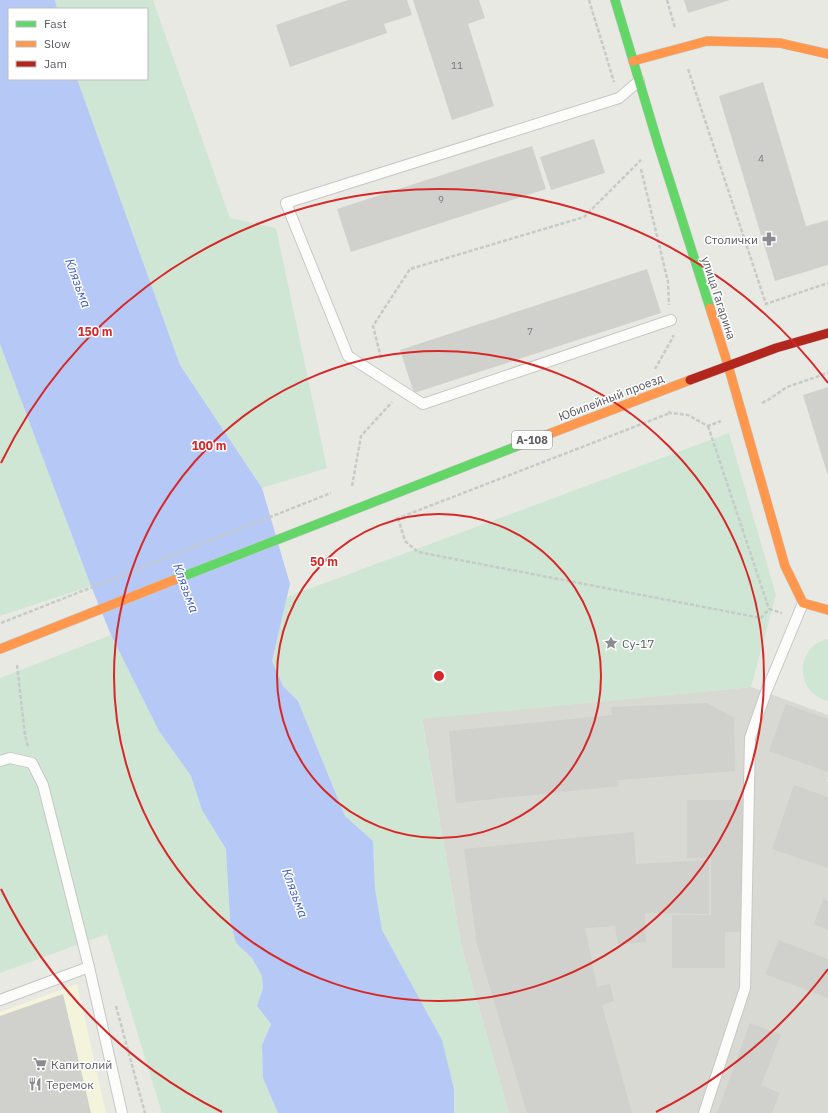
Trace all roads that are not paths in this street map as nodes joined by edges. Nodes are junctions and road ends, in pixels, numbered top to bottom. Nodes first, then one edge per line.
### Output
1 (615, 0) edge
2 (828, 54) edge
3 (633, 61) junction
4 (639, 81) junction
5 (671, 320) road end
6 (828, 332) edge
7 (728, 365) junction
8 (803, 603) junction
9 (828, 610) edge
10 (0, 649) edge
11 (0, 761) edge
12 (89, 967) junction
13 (0, 1000) edge
14 (122, 1113) edge
15 (704, 1113) edge

1 - 3 main road, улица Гагарина
2 - 3 main road
3 - 4 main road, улица Гагарина
4 - 5 lane
4 - 7 main road, улица Гагарина
6 - 7 main road, Юбилейный проезд / А-108
7 - 8 main road, улица Гагарина
7 - 10 main road, Юбилейный проезд / А-108
8 - 9 main road
8 - 15 lane
11 - 12 lane
12 - 13 lane
12 - 14 lane

